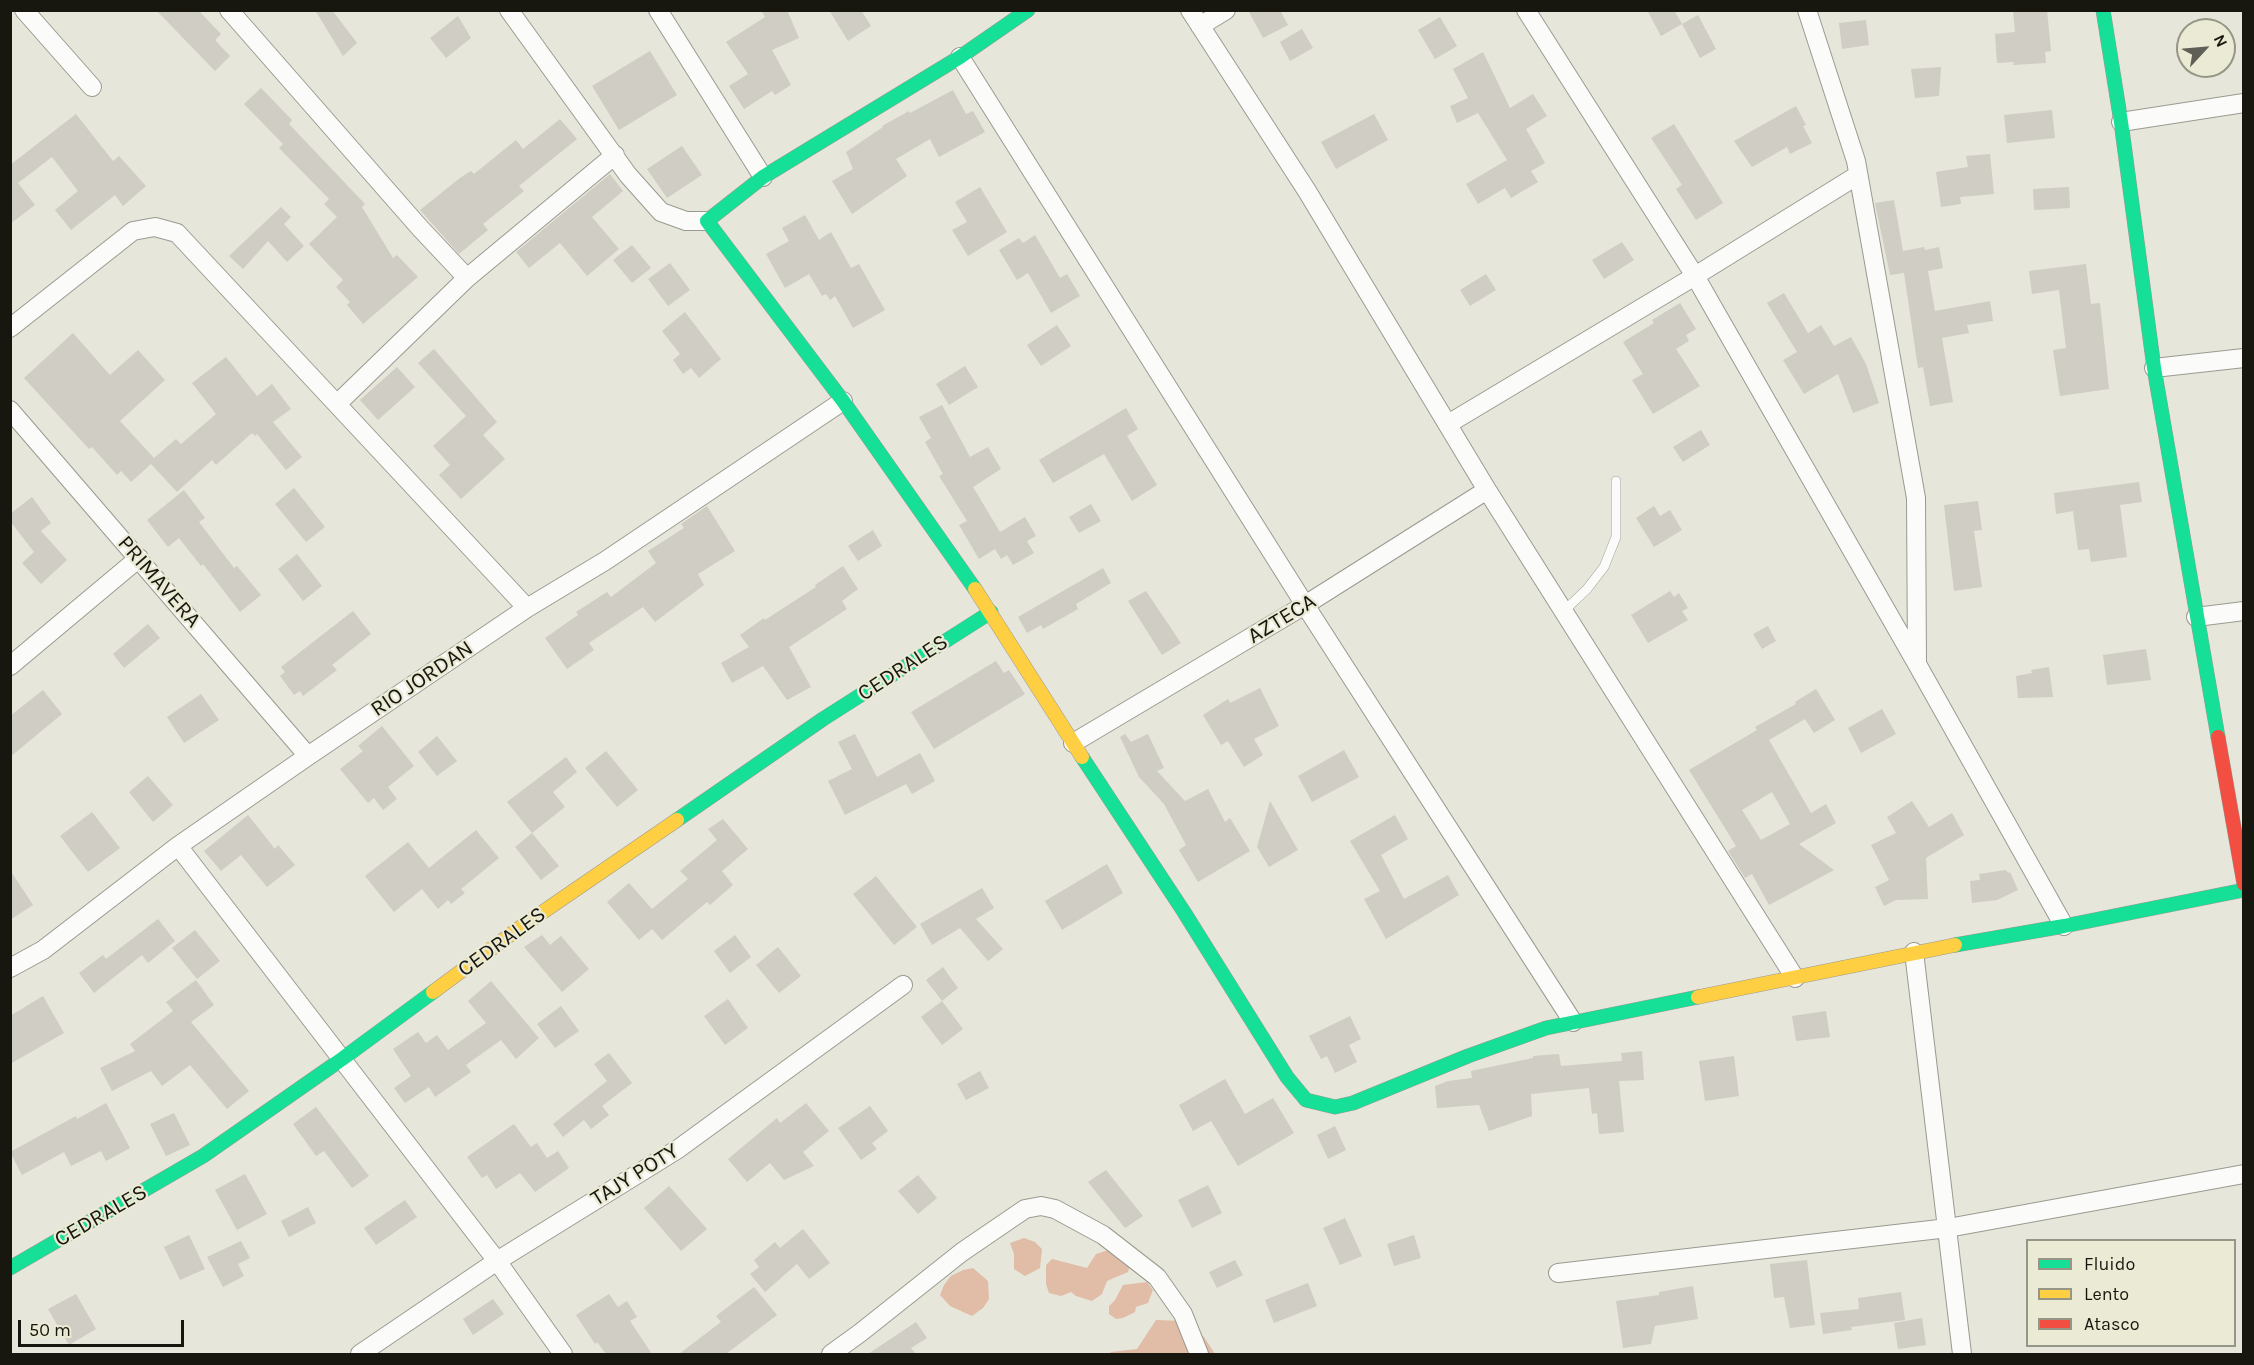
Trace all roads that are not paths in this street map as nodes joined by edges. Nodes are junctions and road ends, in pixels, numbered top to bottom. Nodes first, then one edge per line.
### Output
1 (24, 10) edge
2 (230, 10) edge
3 (508, 10) edge
4 (658, 10) edge
5 (1028, 10) edge
6 (1190, 10) edge
7 (1226, 10) edge
8 (1526, 10) edge
9 (1807, 10) edge
10 (2103, 10) edge
11 (1200, 26) junction
12 (960, 57) junction
13 (92, 87) dead end
14 (2244, 103) edge
15 (2121, 122) junction
16 (615, 155) junction
17 (1858, 175) junction
18 (763, 177) junction
19 (707, 221) junction
20 (1695, 276) junction
21 (467, 278) junction
22 (10, 328) edge
23 (2244, 358) edge
24 (2154, 368) junction
25 (843, 401) junction
26 (337, 404) junction
27 (10, 410) edge
28 (1448, 424) junction
29 (1616, 481) dead end
30 (1487, 490) junction
31 (139, 558) junction
32 (1305, 605) junction
33 (527, 608) junction
34 (1564, 611) junction
35 (2244, 611) edge
36 (991, 612) junction
37 (2196, 617) junction
38 (1917, 664) junction
39 (10, 666) edge
40 (1074, 743) junction
41 (308, 756) junction
42 (178, 846) junction
43 (2244, 884) edge
44 (2244, 890) edge
45 (2064, 926) junction
46 (1914, 952) junction
47 (10, 968) edge
48 (1795, 978) junction
49 (903, 985) dead end
50 (1573, 1022) junction
51 (342, 1059) junction
52 (2244, 1174) edge
53 (1948, 1228) junction
54 (497, 1261) junction
55 (10, 1268) edge
56 (1558, 1274) dead end
57 (360, 1354) edge
58 (563, 1354) edge
59 (831, 1354) edge
60 (1199, 1354) edge
61 (1962, 1354) edge

1 - 13 street
2 - 21 street
3 - 16 street
4 - 18 street
5 - 12 street
6 - 11 street
7 - 11 street
8 - 20 street
9 - 17 street
10 - 15 street
11 - 28 street
12 - 18 street
12 - 32 street
14 - 15 street
15 - 24 street
16 - 19 street
16 - 21 street
17 - 20 street
17 - 38 street
18 - 19 street
19 - 25 street
20 - 28 street
20 - 38 street
21 - 26 street
22 - 26 street
23 - 24 street
24 - 37 street
25 - 33 street, RIO JORDAN
25 - 36 street
26 - 33 street
27 - 31 street, PRIMAVERA
28 - 30 street
29 - 34 lane
30 - 32 street, AZTECA
30 - 34 street
31 - 39 street
31 - 41 street, PRIMAVERA
32 - 40 street, AZTECA
32 - 50 street
33 - 41 street, RIO JORDAN
34 - 48 street
35 - 37 street
36 - 40 street
36 - 51 street, CEDRALES
37 - 43 street
38 - 45 street
40 - 50 street
41 - 42 street, RIO JORDAN
42 - 47 street, RIO JORDAN
42 - 51 street
44 - 45 street
45 - 46 street
46 - 48 street
46 - 53 street
48 - 50 street
49 - 54 street, TAJY POTY
51 - 54 street
51 - 55 street, CEDRALES
52 - 53 street
53 - 56 street
53 - 61 street
54 - 57 street, TAJY POTY
54 - 58 street
59 - 60 street

